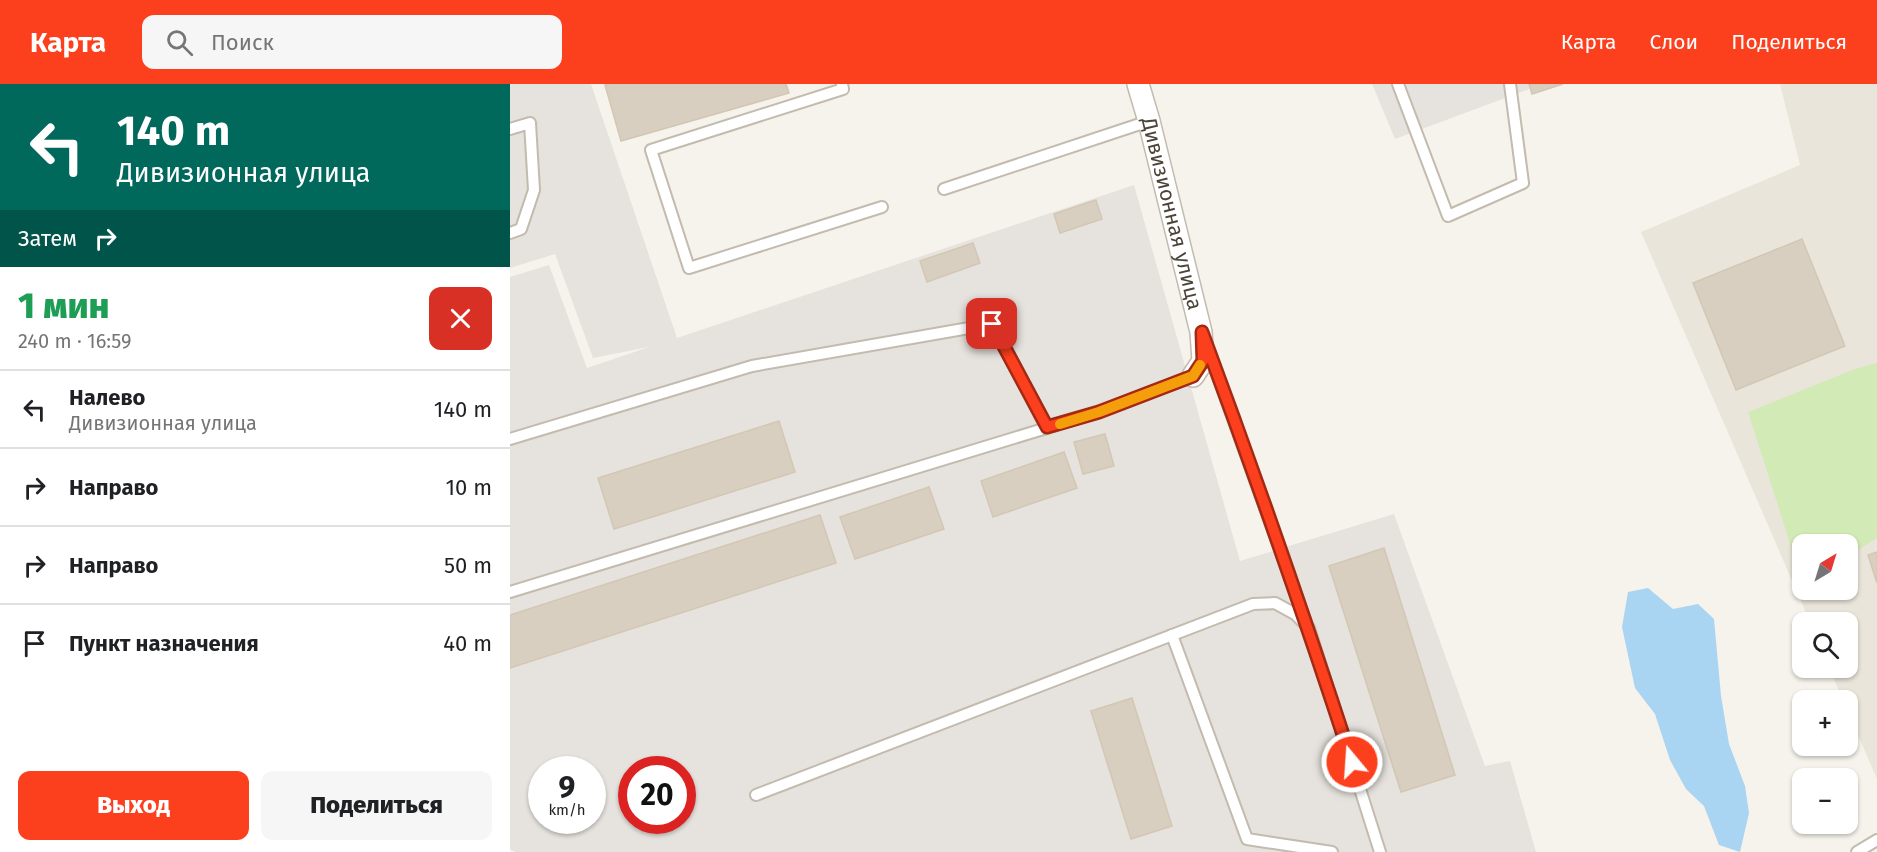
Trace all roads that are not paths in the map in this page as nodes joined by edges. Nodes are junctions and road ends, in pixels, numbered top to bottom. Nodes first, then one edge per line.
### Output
1 (842, 84) edge
2 (1138, 84) edge
3 (1398, 84) edge
4 (1510, 84) edge
5 (1149, 121) junction
6 (510, 129) edge
7 (944, 189) dead end
8 (882, 207) dead end
9 (510, 233) edge
10 (1202, 332) junction
11 (1193, 376) joint
12 (1047, 427) junction
13 (510, 439) edge
14 (510, 592) edge
15 (1308, 628) junction
16 (1172, 635) junction
17 (756, 795) dead end
18 (1877, 840) edge
19 (1332, 852) edge
20 (1380, 852) edge
21 (1857, 852) edge

1 - 8 lane
2 - 5 street, Дивизионная улица
3 - 4 lane
5 - 7 lane
5 - 10 street, Дивизионная улица
6 - 9 lane
10 - 11 street, Дивизионная улица
10 - 15 lane
11 - 12 lane
12 - 13 lane
12 - 14 lane
15 - 16 lane
15 - 20 lane
16 - 17 lane
16 - 19 lane
18 - 21 lane

